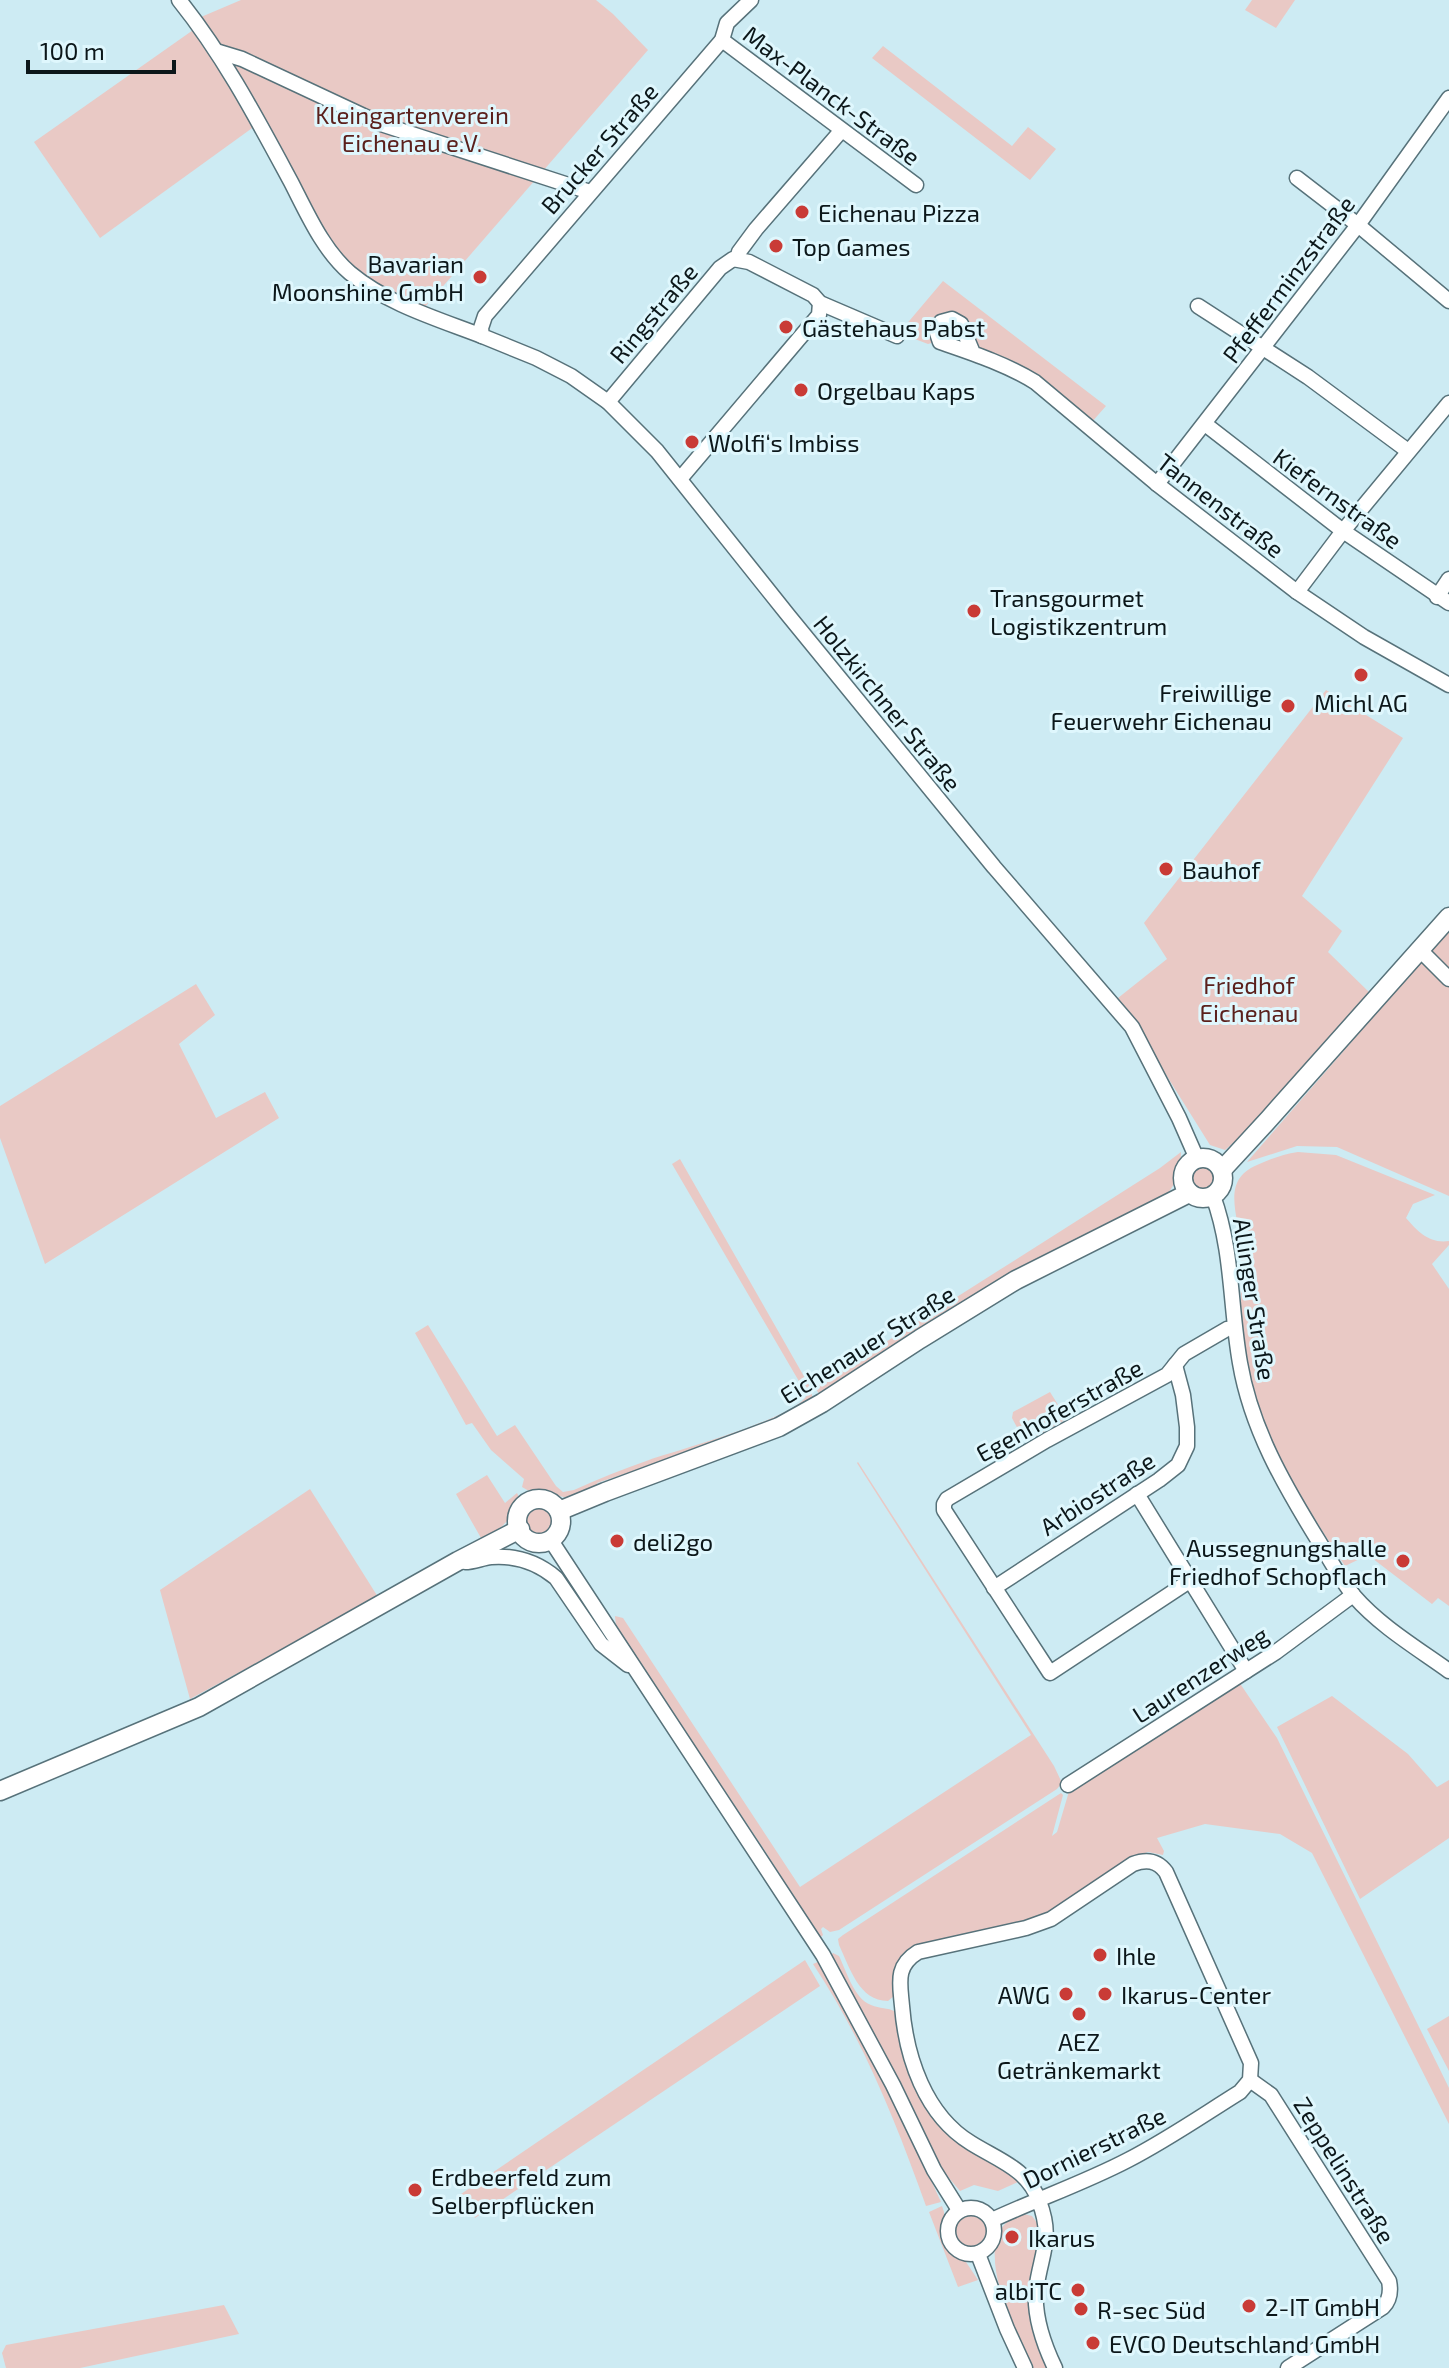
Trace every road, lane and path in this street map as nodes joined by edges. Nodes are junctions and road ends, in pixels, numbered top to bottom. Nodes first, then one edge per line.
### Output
1 (179, 0) edge
2 (751, 0) edge
3 (722, 40) junction
4 (219, 52) junction
5 (1449, 98) edge
6 (841, 131) junction
7 (1297, 178) dead end
8 (916, 185) dead end
9 (590, 192) junction
10 (1358, 225) junction
11 (737, 259) junction
12 (1449, 301) edge
13 (820, 303) junction
14 (1198, 306) dead end
15 (482, 332) junction
16 (897, 336) dead end
17 (1263, 348) junction
18 (973, 353) dead end
19 (608, 402) junction
20 (1449, 403) edge
21 (1205, 424) junction
22 (1408, 451) junction
23 (680, 479) junction
24 (1157, 484) junction
25 (1343, 531) junction
26 (1449, 579) edge
27 (1297, 592) junction
28 (1443, 600) edge
29 (1449, 685) edge
30 (1449, 917) edge
31 (1419, 949) junction
32 (1449, 979) edge
33 (1197, 1159) junction
34 (1222, 1170) junction
35 (1189, 1193) junction
36 (1213, 1196) junction
37 (1234, 1328) junction
38 (1175, 1365) junction
39 (1137, 1494) junction
40 (559, 1511) junction
41 (520, 1529) junction
42 (550, 1539) junction
43 (458, 1561) junction
44 (1191, 1580) junction
45 (994, 1588) junction
46 (1353, 1595) junction
47 (1246, 1671) junction
48 (1449, 1671) edge
49 (638, 1673) junction
50 (1068, 1785) dead end
51 (0, 1791) edge
52 (1250, 2080) junction
53 (1039, 2199) junction
54 (959, 2210) junction
55 (992, 2220) junction
56 (978, 2254) junction
57 (1025, 2368) edge
58 (1055, 2368) edge
59 (1288, 2368) edge

1 - 4 street, Holzkirchner Straße
2 - 3 street, Brucker Straße
3 - 6 street, Max-Planck-Straße
3 - 9 street, Brucker Straße
4 - 9 street
4 - 15 street, Holzkirchner Straße
5 - 10 street, Pfefferminzstraße
6 - 8 street, Max-Planck-Straße
6 - 11 street, Ringstraße
7 - 10 street
9 - 15 street, Brucker Straße
10 - 12 street
10 - 17 street, Pfefferminzstraße
11 - 13 street
11 - 19 street, Ringstraße
13 - 16 street
13 - 23 street
14 - 17 street
15 - 19 street, Holzkirchner Straße
17 - 21 street, Pfefferminzstraße
17 - 22 street
18 - 24 street, Tannenstraße
19 - 23 street, Holzkirchner Straße
20 - 22 street
21 - 24 street, Pfefferminzstraße
21 - 25 street, Kiefernstraße
22 - 25 street
23 - 33 street, Holzkirchner Straße
24 - 27 street, Tannenstraße
25 - 27 street
25 - 28 street, Kiefernstraße
26 - 28 street
27 - 29 street, Tannenstraße
30 - 31 main road
31 - 32 street
31 - 34 main road
33 - 34 main road
33 - 35 main road
34 - 36 main road
35 - 36 main road
35 - 40 main road, Eichenauer Straße
36 - 37 street, Allinger Straße
37 - 38 street, Egenhoferstraße
37 - 46 street, Allinger Straße
38 - 39 street, Arbiostraße
38 - 45 street, Egenhoferstraße
39 - 44 street
39 - 45 street, Arbiostraße
40 - 41 main road
40 - 42 main road
41 - 42 main road
41 - 43 main road
42 - 49 street
43 - 49 street
43 - 51 main road
44 - 45 street
44 - 47 street
46 - 47 street, Laurenzerweg
46 - 48 street, Allinger Straße
47 - 50 street, Laurenzerweg
49 - 54 street
52 - 53 street, Dornierstraße
52 - 53 street
52 - 59 street, Zeppelinstraße
53 - 55 street, Dornierstraße
53 - 58 street
54 - 55 street
54 - 56 street
55 - 56 street
56 - 57 street

